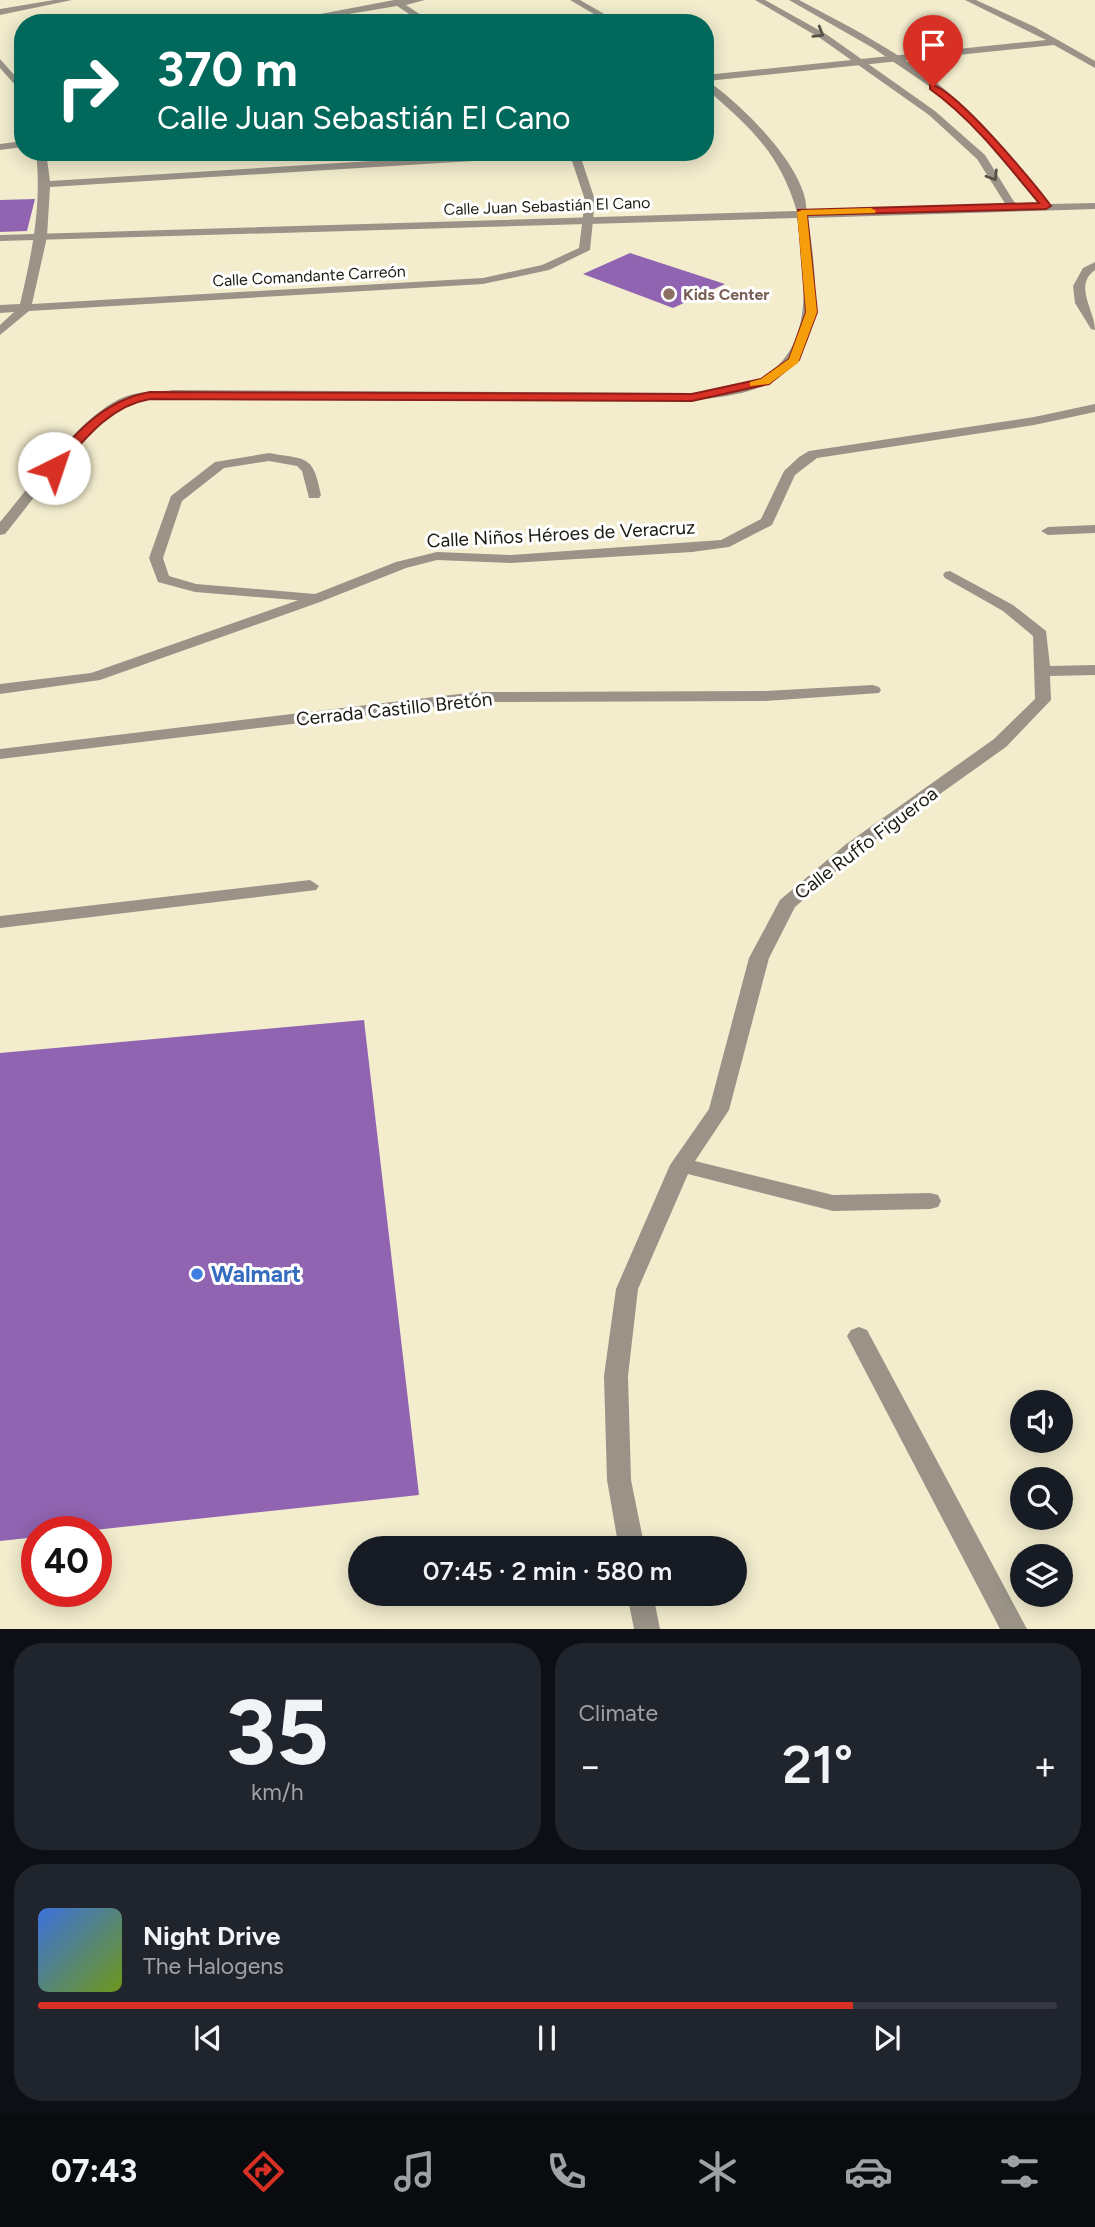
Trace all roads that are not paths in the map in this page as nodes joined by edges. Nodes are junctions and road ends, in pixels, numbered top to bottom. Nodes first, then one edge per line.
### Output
1 (68, 0) edge
2 (421, 0) edge
3 (574, 0) edge
4 (759, 0) edge
5 (793, 0) edge
6 (970, 0) edge
7 (395, 2) edge
8 (0, 12) edge
9 (328, 14) edge
10 (414, 14) edge
11 (600, 14) edge
12 (1057, 42) junction
13 (895, 59) junction
14 (864, 63) junction
15 (1095, 65) edge
16 (714, 77) edge
17 (714, 91) edge
18 (42, 161) edge
19 (424, 161) edge
20 (576, 161) edge
21 (45, 184) junction
22 (1046, 206) junction
23 (1095, 206) edge
24 (1012, 207) junction
25 (802, 212) junction
26 (590, 220) junction
27 (41, 237) junction
28 (0, 238) edge
29 (1095, 265) edge
30 (25, 308) junction
31 (0, 309) edge
32 (1095, 326) edge
33 (0, 331) edge
34 (1095, 408) edge
35 (314, 495) dead end
36 (1095, 529) edge
37 (0, 531) edge
38 (1048, 531) dead end
39 (950, 575) dead end
40 (315, 599) junction
41 (1095, 670) edge
42 (1042, 671) junction
43 (0, 689) edge
44 (873, 690) dead end
45 (0, 754) edge
46 (310, 886) dead end
47 (0, 922) edge
48 (681, 1165) junction
49 (930, 1202) dead end
50 (859, 1336) dead end
51 (630, 1536) edge
52 (642, 1606) edge
53 (647, 1629) edge
54 (1014, 1629) edge

1 - 8 street
2 - 7 street
3 - 11 street
4 -> 14 street
5 - 13 street
6 - 12 street
7 - 9 street
7 - 10 street
12 - 13 street
12 - 15 street
13 - 14 street
13 - 22 street
14 - 16 street
14 -> 24 street
17 - 25 street
18 - 21 street
19 - 21 street
20 - 26 street
21 - 27 street
22 - 23 street, Calle Juan Sebastián El Cano
22 - 24 street, Calle Juan Sebastián El Cano
24 - 25 street, Calle Juan Sebastián El Cano
25 - 26 street, Calle Juan Sebastián El Cano
25 - 37 street
26 - 27 street, Calle Juan Sebastián El Cano
26 - 30 street, Calle Comandante Carreón
27 - 28 street, Calle Juan Sebastián El Cano
27 - 30 street
29 - 32 street
30 - 31 street, Calle Comandante Carreón
30 - 33 street
34 - 40 street, Calle Niños Héroes de Veracruz
35 - 40 street
36 - 38 street
39 - 42 street, Calle Ruffo Figueroa
40 - 43 street, Calle Niños Héroes de Veracruz
41 - 42 street
42 - 48 street, Calle Ruffo Figueroa
44 - 45 street, Cerrada Castillo Bretón
46 - 47 street
48 - 49 street
48 - 51 street, Calle Ruffo Figueroa
50 - 54 street
52 - 53 street

